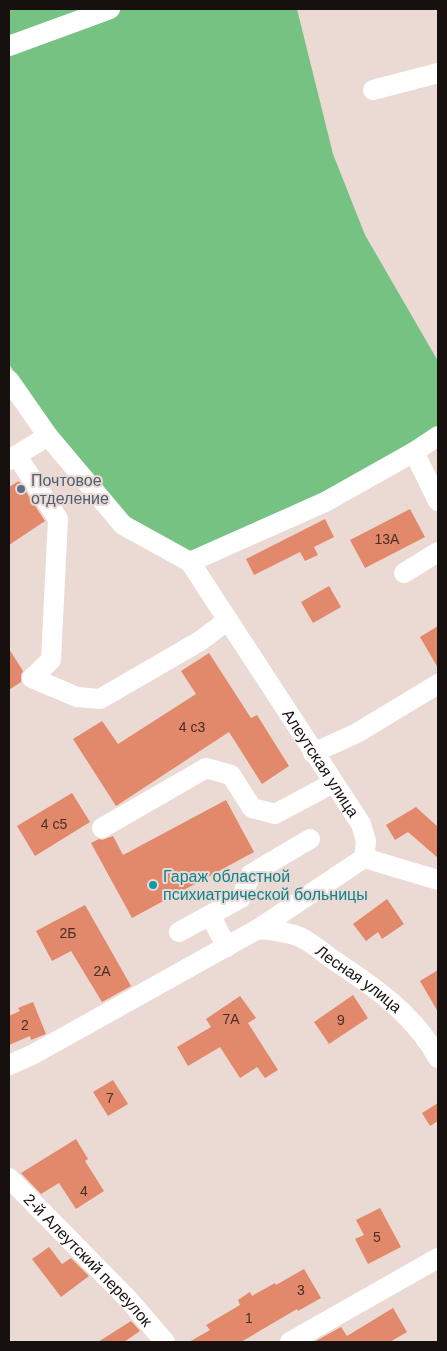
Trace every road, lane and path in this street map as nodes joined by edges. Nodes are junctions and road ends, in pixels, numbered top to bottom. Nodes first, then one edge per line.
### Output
1 (110, 9) edge
2 (9, 46) edge
3 (438, 73) edge
4 (373, 90) dead end
5 (9, 380) edge
6 (48, 436) junction
7 (438, 436) edge
8 (414, 452) junction
9 (13, 458) edge
10 (438, 501) edge
11 (438, 552) edge
12 (190, 562) junction
13 (404, 573) dead end
14 (228, 620) junction
15 (438, 684) edge
16 (313, 753) junction
17 (333, 783) junction
18 (102, 828) dead end
19 (310, 839) dead end
20 (364, 858) junction
21 (438, 880) edge
22 (210, 915) junction
23 (258, 929) junction
24 (179, 932) dead end
25 (227, 947) junction
26 (438, 1058) edge
27 (9, 1065) edge
28 (9, 1178) edge
29 (438, 1258) edge
30 (165, 1342) edge
31 (290, 1342) edge

1 - 2 street
3 - 4 street
5 - 6 street
6 - 9 street
6 - 12 street
7 - 8 street
8 - 10 street
8 - 12 street
9 - 14 street
11 - 13 street
12 - 14 street, Алеутская улица
14 - 16 street, Алеутская улица
15 - 16 street
16 - 17 street, Алеутская улица
17 - 18 street
17 - 20 street, Алеутская улица
19 - 22 street
20 - 21 street
20 - 23 street
22 - 24 street
22 - 25 street
23 - 25 street
23 - 26 street, Лесная улица
25 - 27 street
28 - 30 street, 2-й Алеутский переулок
29 - 31 street

